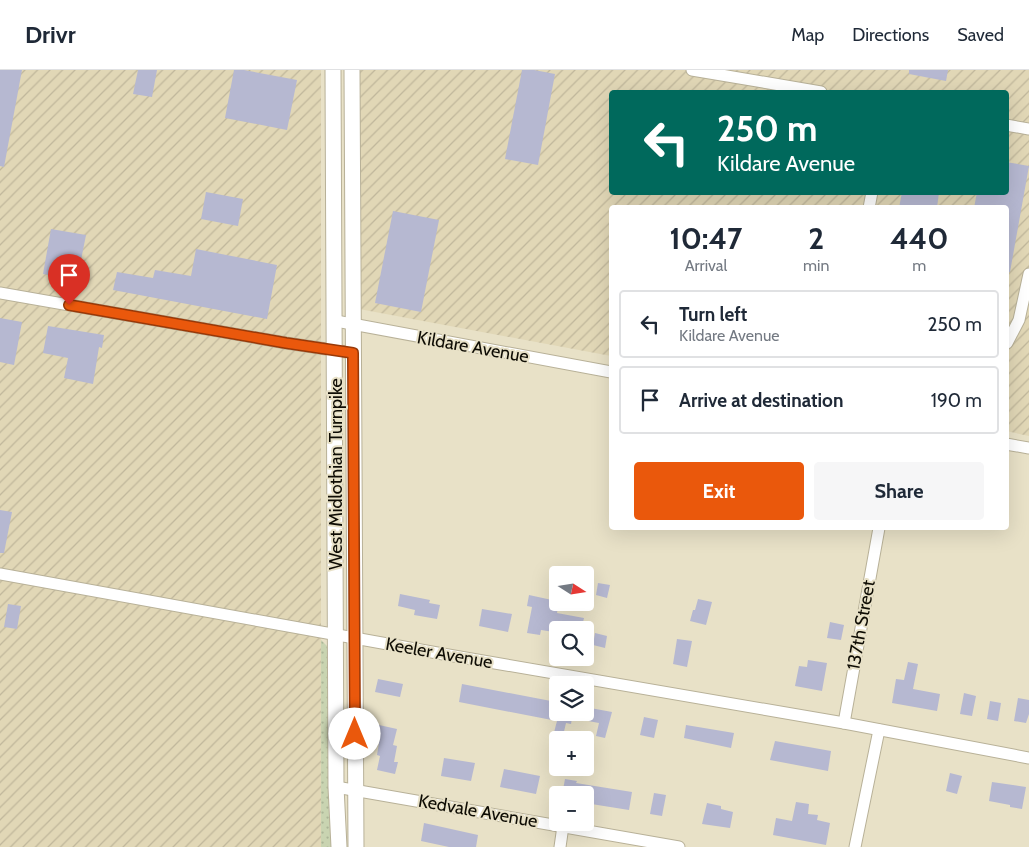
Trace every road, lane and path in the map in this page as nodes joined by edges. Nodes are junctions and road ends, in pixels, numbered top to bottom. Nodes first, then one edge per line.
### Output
1 (334, 70) edge
2 (352, 70) edge
3 (692, 70) edge
4 (809, 90) edge
5 (1009, 126) edge
6 (1029, 129) edge
7 (1029, 274) edge
8 (0, 293) edge
9 (336, 322) junction
10 (353, 325) junction
11 (1009, 339) edge
12 (335, 351) junction
13 (353, 353) junction
14 (609, 372) edge
15 (1009, 445) edge
16 (1029, 448) edge
17 (879, 530) edge
18 (0, 574) edge
19 (337, 635) junction
20 (354, 638) junction
21 (844, 723) junction
22 (879, 730) junction
23 (1029, 758) edge
24 (336, 787) junction
25 (355, 790) junction
26 (549, 824) edge
27 (562, 831) edge
28 (590, 831) edge
29 (339, 847) edge
30 (356, 847) edge
31 (560, 847) edge
32 (678, 847) edge
33 (855, 847) edge

1 - 9 main road, West Midlothian Turnpike
2 - 10 main road, West Midlothian Turnpike
3 - 4 street
5 - 6 street
7 - 11 street
8 - 12 street
9 - 10 street, Kildare Avenue
9 - 12 main road, West Midlothian Turnpike
10 - 13 main road, West Midlothian Turnpike
10 - 14 street, Kildare Avenue
12 - 13 street
12 - 19 main road, West Midlothian Turnpike
13 - 20 main road, West Midlothian Turnpike
15 - 16 street
17 - 21 street, 137th Street
18 - 19 street, Keeler Avenue
19 - 20 street, Keeler Avenue
19 - 24 main road, West Midlothian Turnpike
20 - 21 street, Keeler Avenue
20 - 25 main road, West Midlothian Turnpike
21 - 22 street, Keeler Avenue
22 - 23 street, Keeler Avenue
22 - 33 street
24 - 25 street, Kedvale Avenue
24 - 29 main road, West Midlothian Turnpike
25 - 26 street, Kedvale Avenue
25 - 30 main road, West Midlothian Turnpike
27 - 31 street
28 - 32 street, Kedvale Avenue

